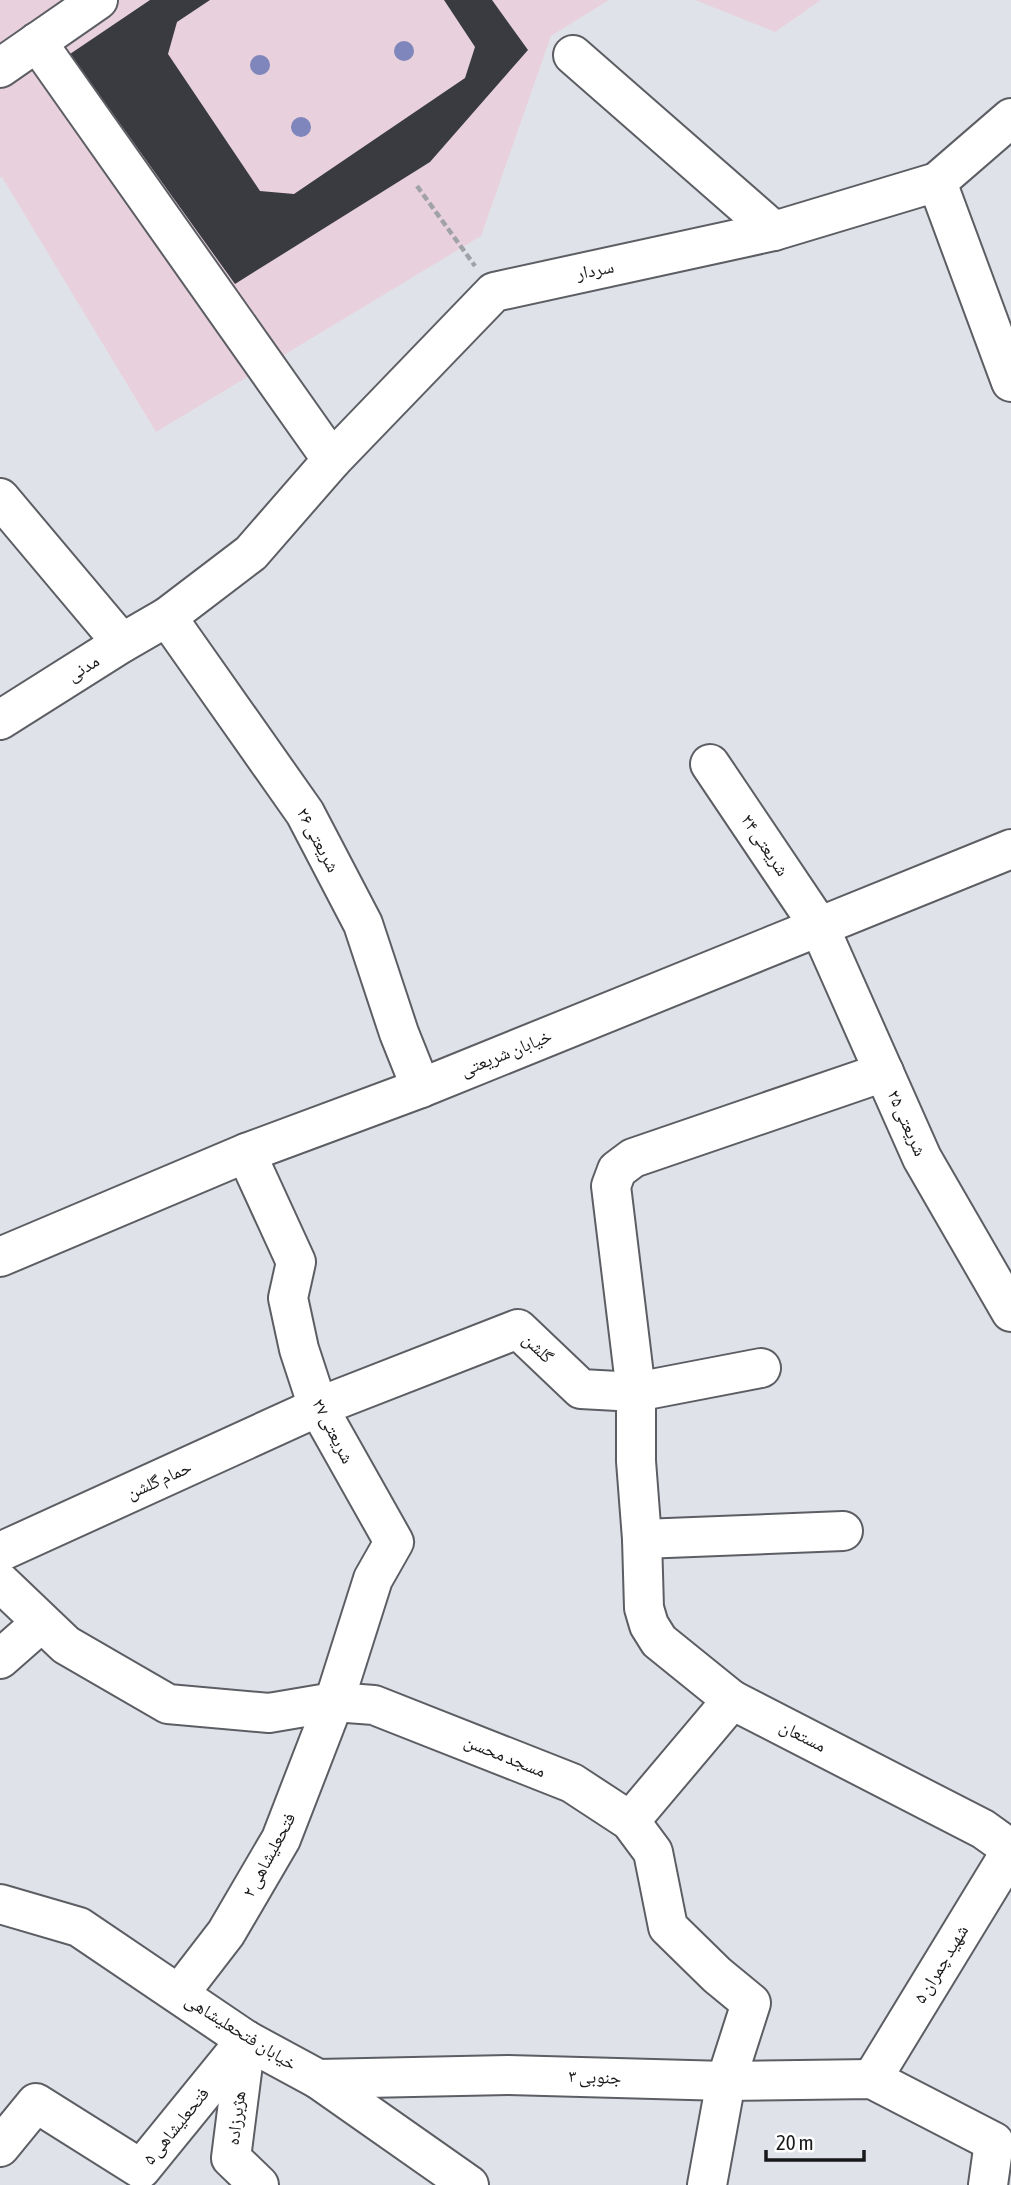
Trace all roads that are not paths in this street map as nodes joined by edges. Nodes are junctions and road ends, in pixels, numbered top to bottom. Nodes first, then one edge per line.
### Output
1 (99, 0) edge
2 (52, 21) edge
3 (573, 55) dead end
4 (0, 68) edge
5 (1011, 118) edge
6 (937, 182) junction
7 (774, 231) junction
8 (1011, 382) edge
9 (332, 460) junction
10 (0, 498) edge
11 (167, 617) junction
12 (121, 643) junction
13 (0, 720) edge
14 (710, 764) dead end
15 (1011, 849) edge
16 (819, 926) junction
17 (884, 1072) junction
18 (421, 1088) junction
19 (246, 1153) junction
20 (0, 1257) edge
21 (1011, 1312) edge
22 (761, 1368) dead end
23 (636, 1392) junction
24 (318, 1407) junction
25 (843, 1531) dead end
26 (642, 1539) junction
27 (0, 1552) edge
28 (0, 1581) edge
29 (41, 1623) junction
30 (0, 1658) edge
31 (732, 1700) junction
32 (334, 1702) junction
33 (630, 1821) junction
34 (1011, 1850) edge
35 (0, 1904) edge
36 (179, 1994) junction
37 (246, 2040) junction
38 (872, 2078) junction
39 (318, 2079) junction
40 (726, 2081) junction
41 (1002, 2141) edge
42 (0, 2147) edge
43 (259, 2185) edge
44 (469, 2185) edge
45 (707, 2185) edge
46 (988, 2185) edge

1 - 2 street
2 - 4 street
2 - 9 street
3 - 7 street
5 - 6 street
6 - 7 street, سردار
6 - 8 street
7 - 9 street, سردار
9 - 11 street
10 - 12 street
11 - 12 street, مدنی
11 - 18 street, شریعتی ۲۶
12 - 13 street, مدنی
14 - 16 street, شریعتی ۲۴
15 - 16 street, خیابان شریعتی
16 - 17 street, شریعتی ۲۵
16 - 18 street, خیابان شریعتی
17 - 21 street, شریعتی ۲۵
17 - 23 street, مستعان
18 - 19 street, خیابان شریعتی
19 - 20 street, خیابان شریعتی
19 - 24 street, شریعتی ۲۷
22 - 23 street, گلشن
23 - 24 street, گلشن
23 - 26 street, مستعان
24 - 27 street, حمام گلشن
24 - 32 street, شریعتی ۲۷
25 - 26 street
26 - 31 street, مستعان
28 - 29 street, مسجد محسن
29 - 30 street
29 - 32 street, مسجد محسن
31 - 33 street
31 - 34 street, مستعان
32 - 33 street, مسجد محسن
32 - 36 street, فتحعلیشاهی ۲
33 - 40 street, مسجد محسن
34 - 38 street, شهید چمران ۵
35 - 36 street, خیابان فتحعلیشاهی
36 - 37 street, خیابان فتحعلیشاهی
37 - 39 street, خیابان فتحعلیشاهی
37 - 42 street, فتحعلیشاهی ۵
37 - 43 street, هژبرزاده
38 - 40 street, ۳ جنوبی
38 - 41 street
39 - 40 street, ۳ جنوبی
39 - 44 street, خیابان فتحعلیشاهی
40 - 45 street, مسجد محسن
41 - 46 street

